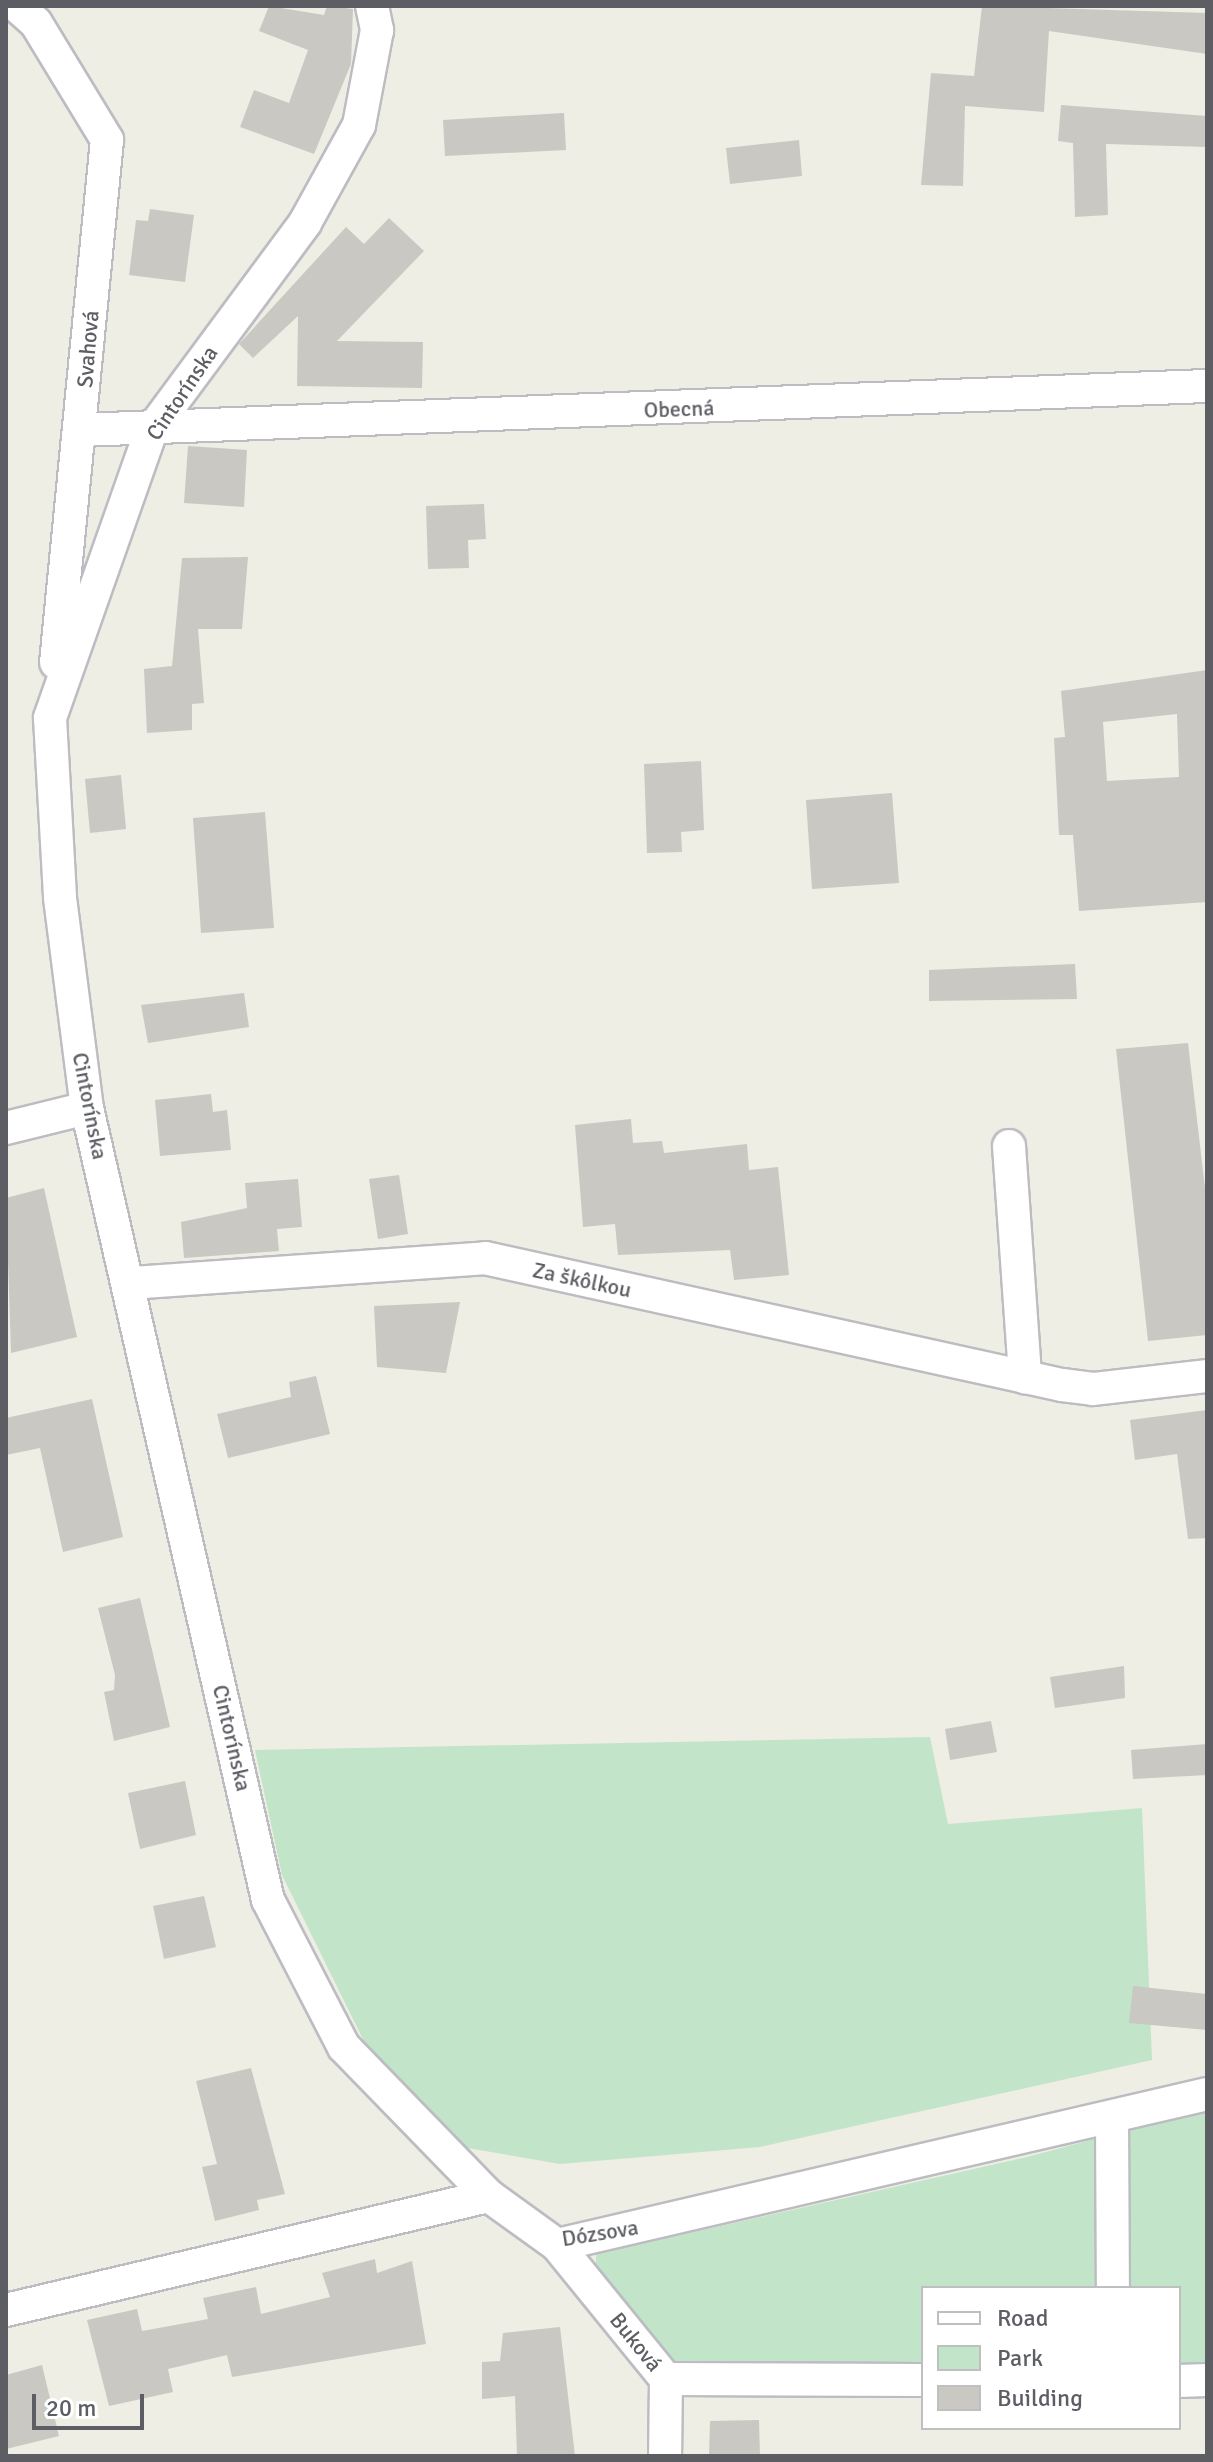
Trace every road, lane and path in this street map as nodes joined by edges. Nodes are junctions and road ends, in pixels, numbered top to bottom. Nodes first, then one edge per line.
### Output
1 (17, 6) edge
2 (372, 6) edge
3 (1207, 386) edge
4 (81, 430) junction
5 (151, 431) junction
6 (50, 718) junction
7 (87, 1108) junction
8 (6, 1128) edge
9 (1009, 1146) dead end
10 (131, 1283) junction
11 (1207, 1376) edge
12 (1025, 1377) junction
13 (1207, 2094) edge
14 (1112, 2117) junction
15 (489, 2196) junction
16 (557, 2245) junction
17 (1113, 2286) edge
18 (6, 2310) edge
19 (666, 2379) junction
20 (921, 2380) edge
21 (1207, 2380) edge
22 (1181, 2381) edge
23 (665, 2456) edge

1 - 4 street, Svahová
2 - 5 street, Cintorínska
3 - 5 street, Obecná
4 - 5 street, Obecná
4 - 6 street, Svahová
5 - 6 street, Cintorínska
6 - 7 street, Cintorínska
7 - 8 street
7 - 10 street, Cintorínska
9 - 12 street
10 - 12 street, Za škôlkou
10 - 15 street, Cintorínska
11 - 12 street, Za škôlkou
13 - 14 street, Dózsova
14 - 16 street, Dózsova
14 - 17 street
15 - 16 street, Dózsova
15 - 18 street
16 - 19 street, Buková
19 - 20 street
19 - 23 street, Buková
21 - 22 street

